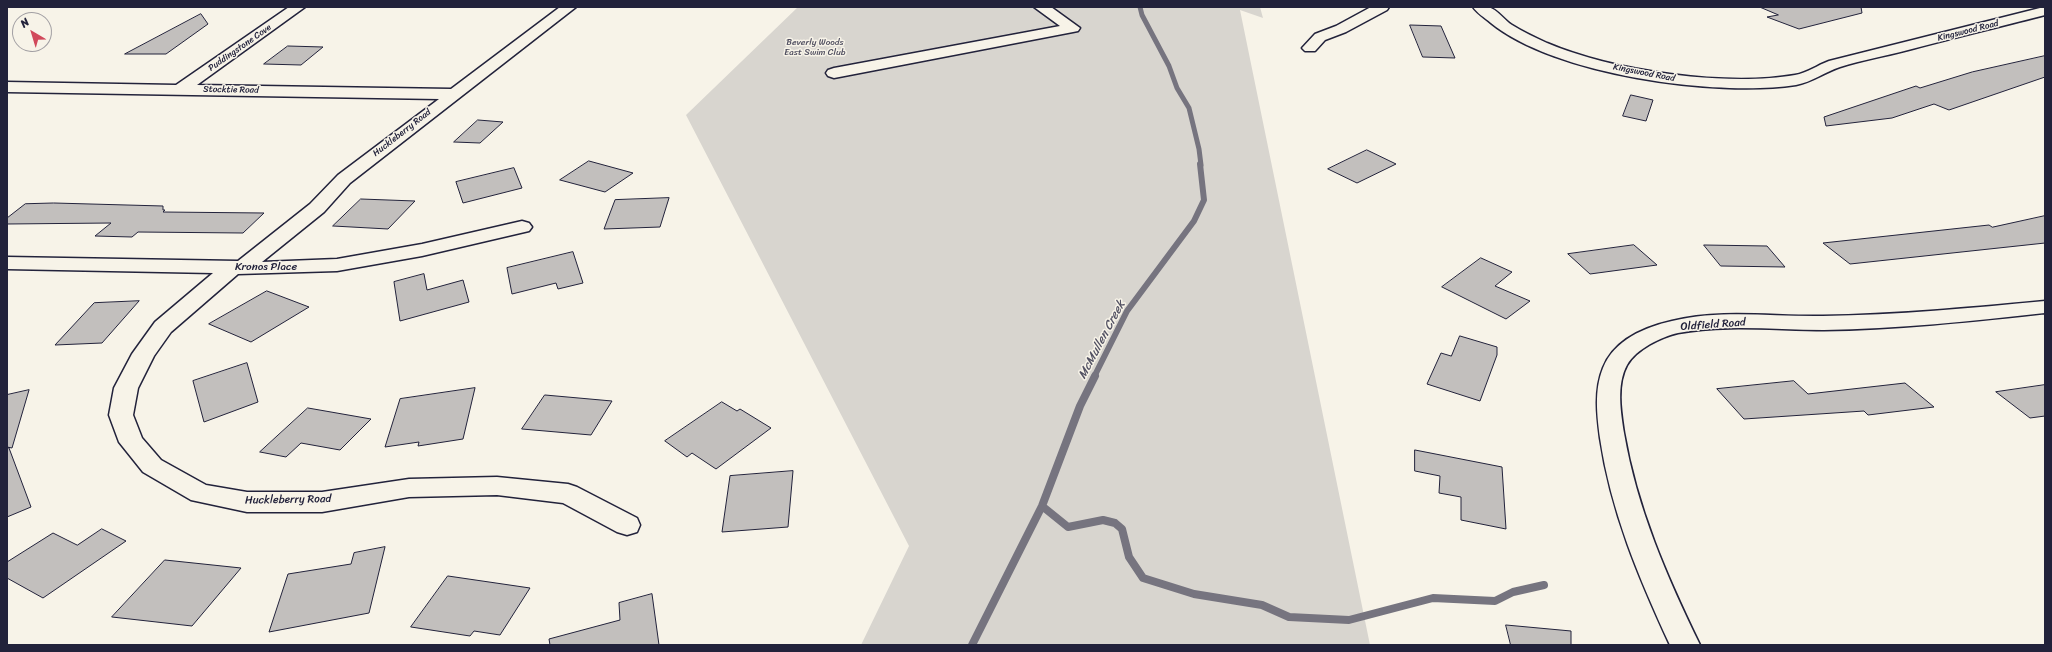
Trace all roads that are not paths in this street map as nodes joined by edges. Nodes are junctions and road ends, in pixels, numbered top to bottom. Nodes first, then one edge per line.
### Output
1 (298, 7) edge
2 (570, 7) edge
3 (1041, 7) edge
4 (1358, 7) edge
5 (1382, 7) edge
6 (1480, 7) edge
7 (1502, 7) edge
8 (2045, 11) edge
9 (1821, 69) junction
10 (834, 73) dead end
11 (7, 86) edge
12 (181, 89) junction
13 (454, 94) junction
14 (522, 227) dead end
15 (7, 263) edge
16 (238, 267) junction
17 (2045, 307) edge
18 (627, 525) dead end
19 (1685, 645) edge

1 - 12 street, Puddingstone Cove
2 - 13 street, Huckleberry Road
3 - 10 street
4 - 5 street
6 - 9 street, Kingswood Road
7 - 9 street, Kingswood Road
8 - 9 street, Kingswood Road
11 - 12 street, Stocktie Road
12 - 13 street, Stocktie Road
13 - 16 street, Huckleberry Road
14 - 16 street, Kronos Place
15 - 16 street, Kronos Place
16 - 18 street, Huckleberry Road
17 - 19 street, Oldfield Road

